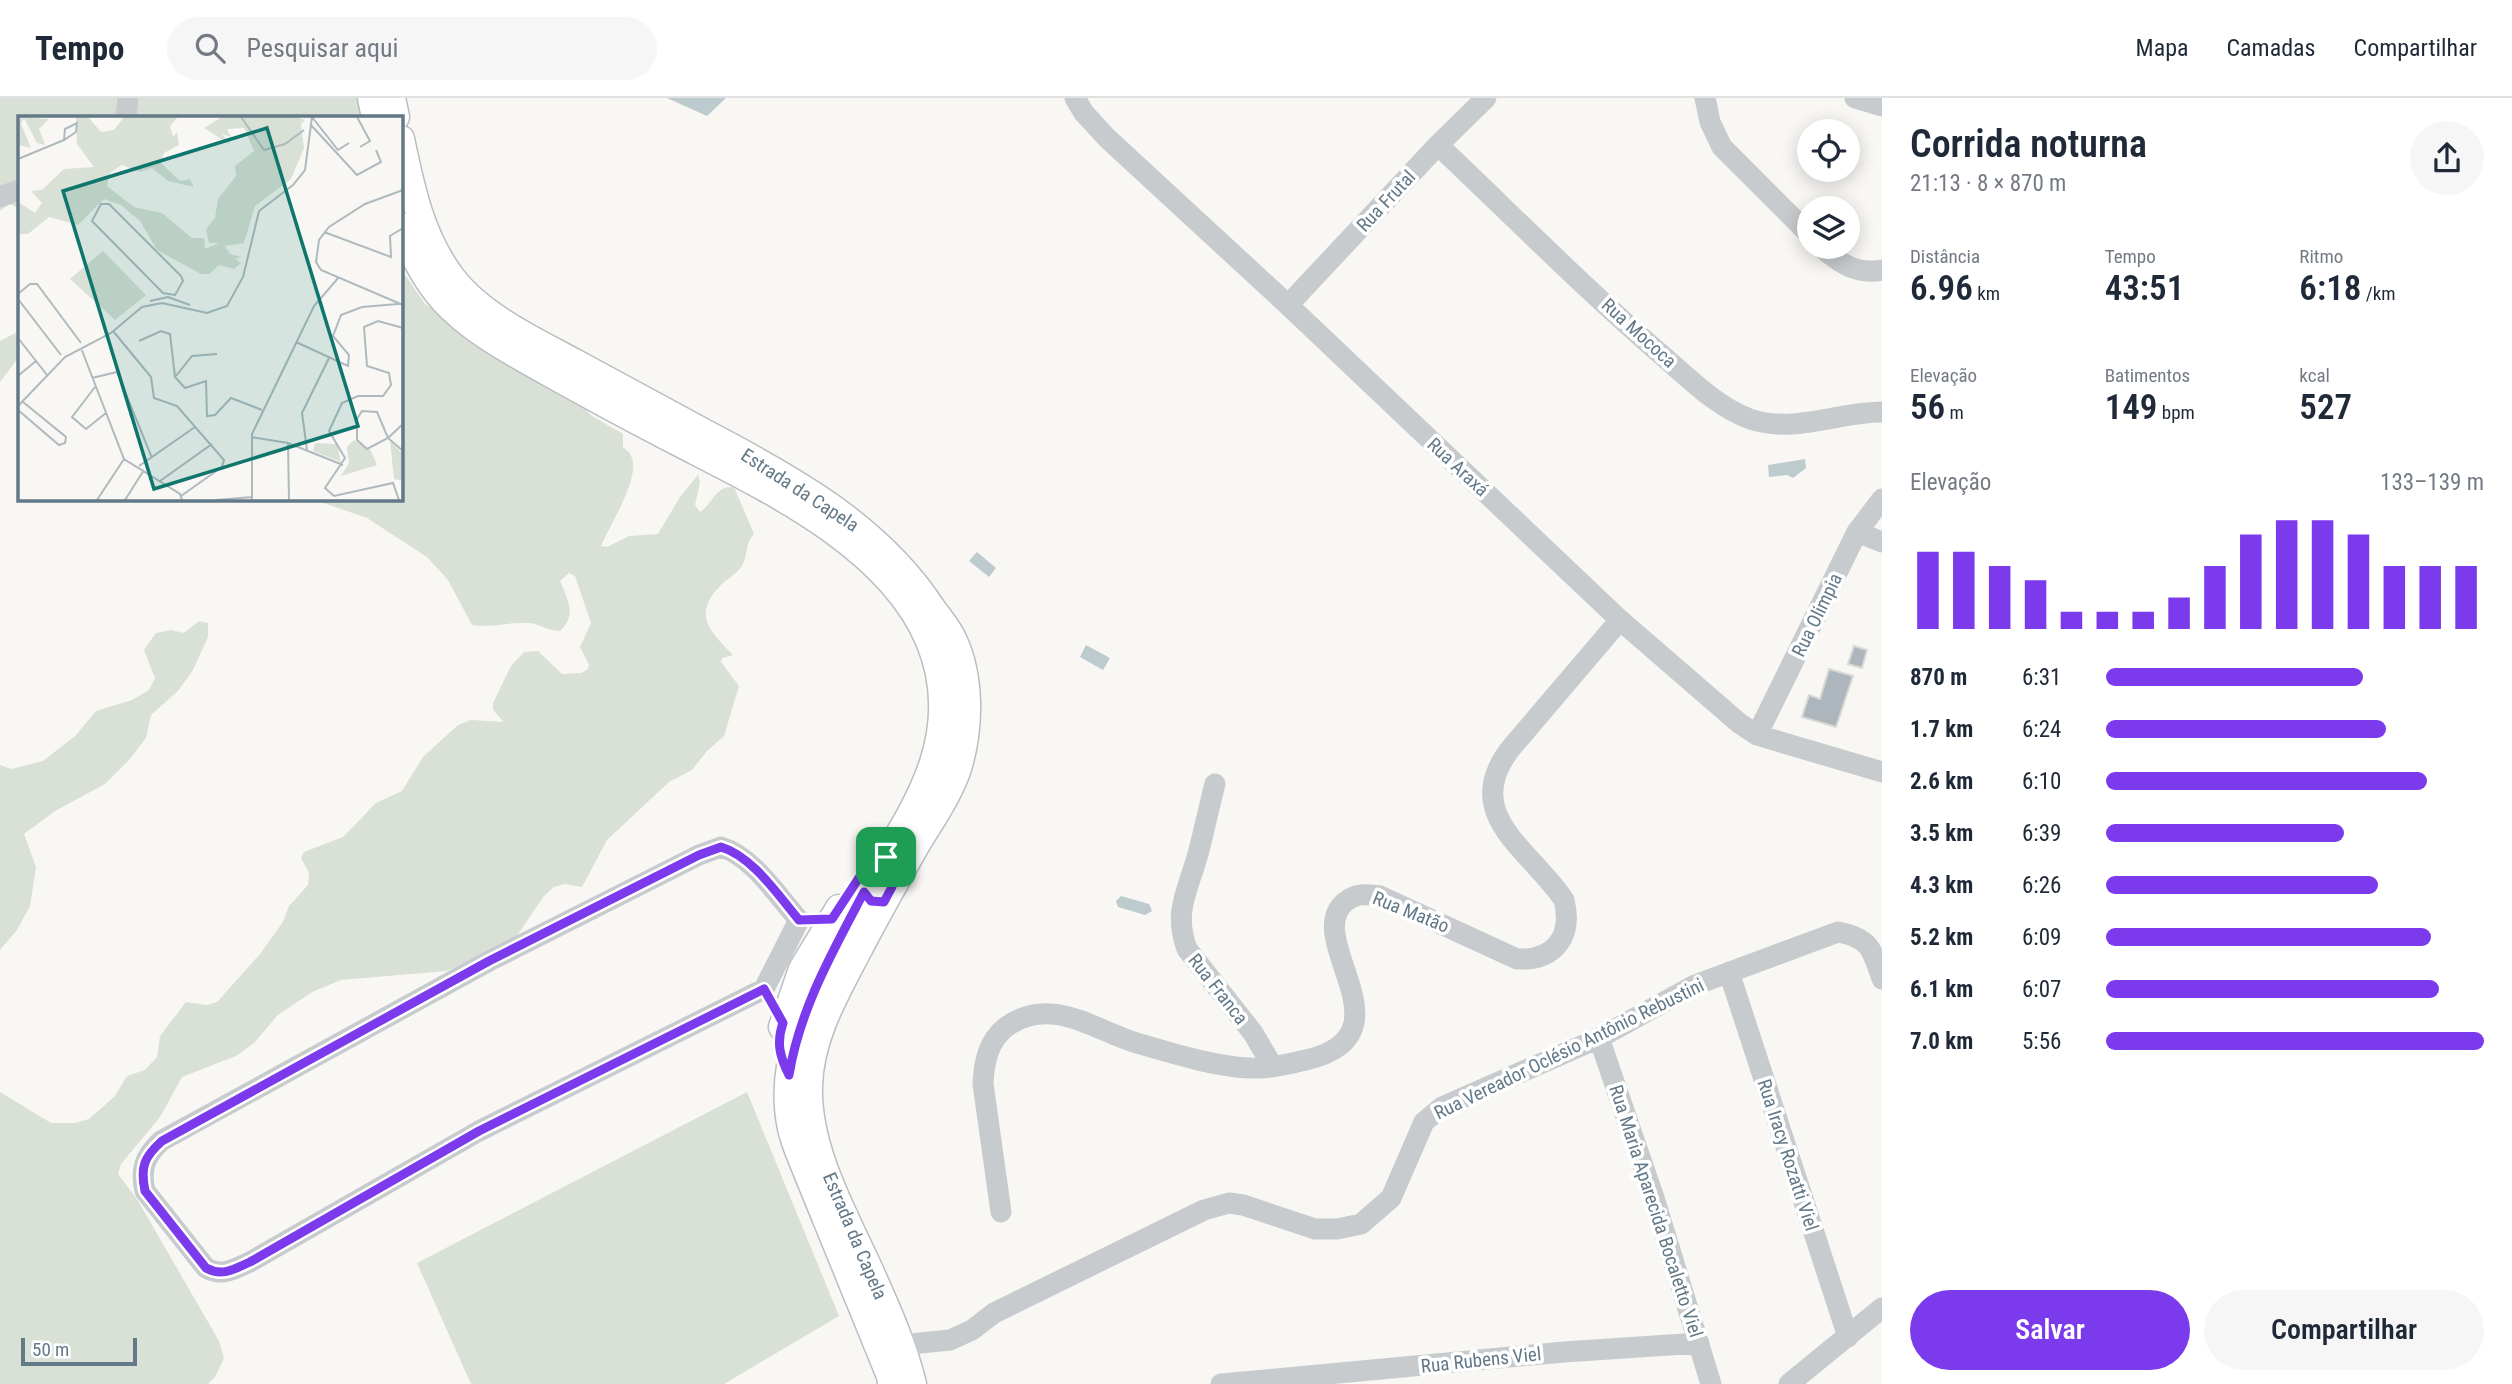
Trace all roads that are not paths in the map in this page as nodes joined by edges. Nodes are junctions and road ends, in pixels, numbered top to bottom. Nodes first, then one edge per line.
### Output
1 (128, 98) edge
2 (371, 98) edge
3 (392, 98) edge
4 (1075, 98) edge
5 (1486, 98) edge
6 (1705, 98) edge
7 (1855, 98) edge
8 (1882, 106) edge
9 (126, 116) edge
10 (375, 116) edge
11 (396, 116) edge
12 (402, 144) edge
13 (1438, 145) junction
14 (18, 190) edge
15 (0, 197) edge
16 (1797, 222) edge
17 (402, 228) edge
18 (1835, 259) edge
19 (1882, 270) edge
20 (1288, 305) junction
21 (1882, 412) edge
22 (1882, 499) edge
23 (1857, 532) junction
24 (1882, 542) edge
25 (1620, 621) junction
26 (1757, 735) junction
27 (1882, 772) edge
28 (1215, 784) dead end
29 (880, 882) junction
30 (832, 919) junction
31 (799, 920) junction
32 (1729, 972) junction
33 (1882, 979) edge
34 (764, 989) junction
35 (783, 1023) junction
36 (1599, 1038) junction
37 (1273, 1067) junction
38 (789, 1075) junction
39 (1001, 1212) dead end
40 (1879, 1317) edge
41 (1848, 1337) junction
42 (1699, 1343) junction
43 (901, 1345) junction
44 (891, 1384) edge
45 (913, 1384) edge
46 (1221, 1384) edge
47 (1711, 1384) edge
48 (1789, 1384) edge

1 - 9 street
2 - 10 main road
3 - 11 main road
4 - 20 street, Rua Araxá
5 - 13 street, Rua Frutal
6 - 16 street
7 - 8 street
12 - 29 main road, Estrada da Capela
13 - 20 street, Rua Frutal
13 - 21 street, Rua Mococa
14 - 15 street
17 - 29 main road, Estrada da Capela
18 - 19 street
20 - 25 street, Rua Araxá
22 - 23 street, Rua Olimpia
23 - 24 street
23 - 26 street, Rua Olimpia
25 - 26 street, Rua Araxá
25 - 37 street, Rua Matão
26 - 27 street, Rua Araxá
28 - 37 street, Rua Franca
29 - 30 main road
29 - 38 main road, Estrada da Capela
29 - 43 main road, Estrada da Capela
30 - 31 street
30 - 35 main road
31 - 34 street
31 - 34 street
32 - 33 street, Rua Vereador Oclésio Antônio Rebustini
32 - 36 street, Rua Vereador Oclésio Antônio Rebustini
32 - 41 street, Rua Iracy Rozatti Viel
34 - 35 street
35 - 38 main road
36 - 42 street, Rua Maria Aparecida Bocaletto Viel
36 - 43 street, Rua Vereador Oclésio Antônio Rebustini
37 - 39 street, Rua Matão
38 - 44 main road, Estrada da Capela
40 - 41 street
41 - 48 street
42 - 46 street, Rua Rubens Viel
42 - 47 street, Rua Maria Aparecida Bocaletto Viel
43 - 45 main road, Estrada da Capela

